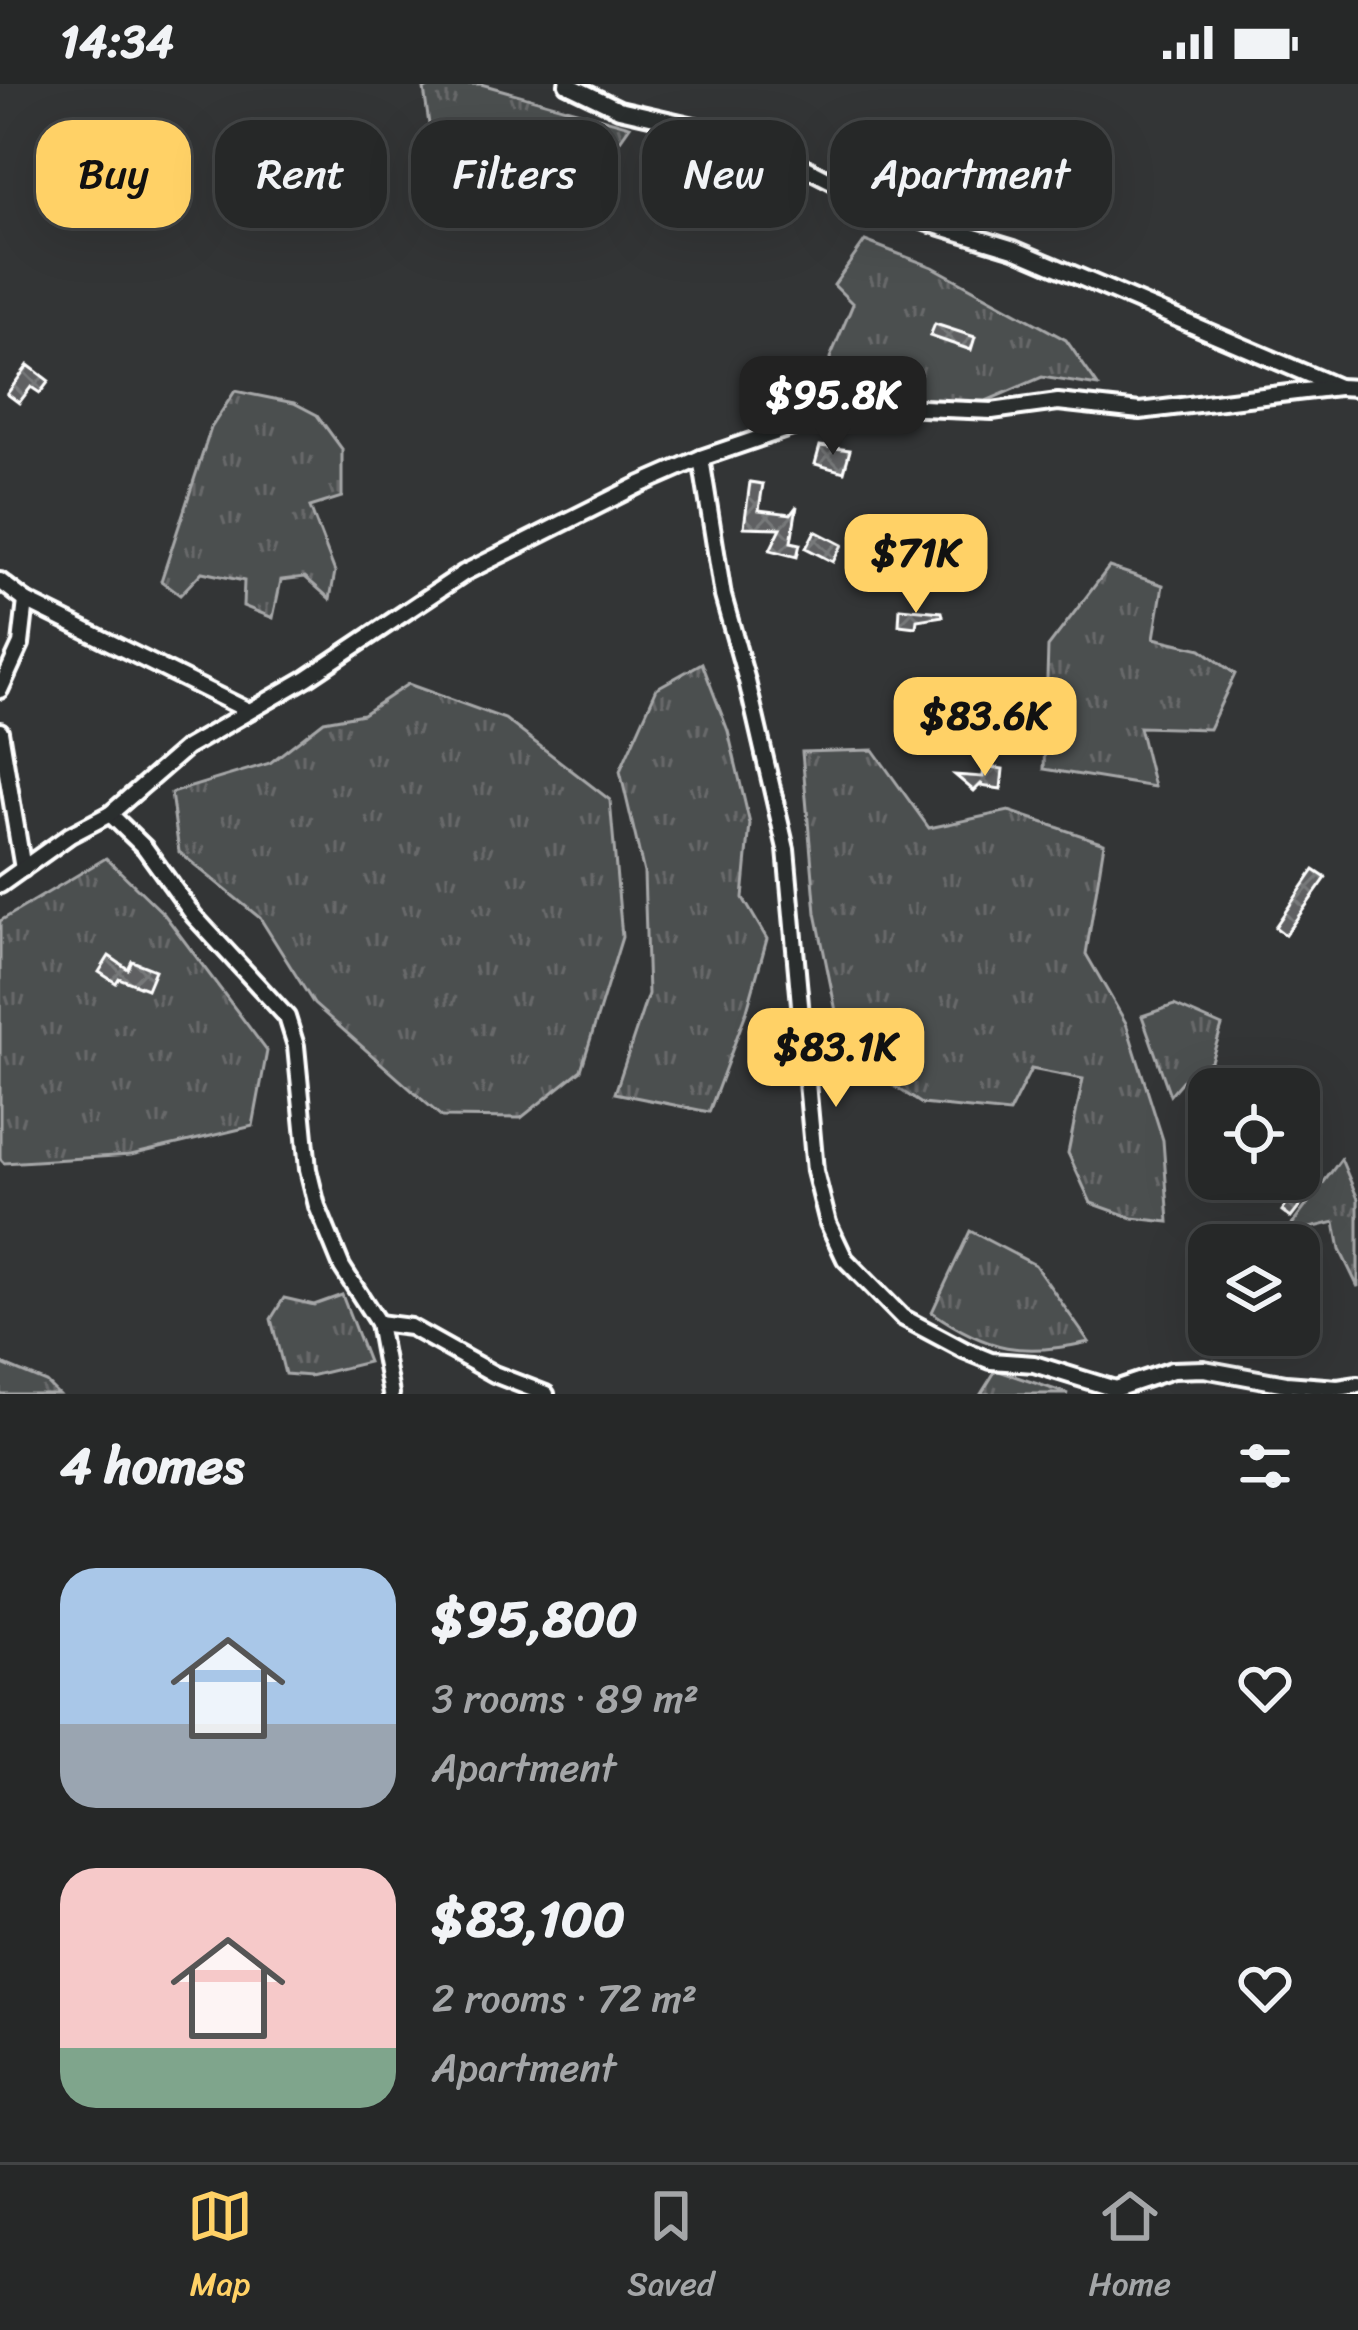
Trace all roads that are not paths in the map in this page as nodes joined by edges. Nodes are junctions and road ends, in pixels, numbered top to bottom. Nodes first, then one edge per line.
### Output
1 (567, 84) edge
2 (1338, 387) junction
3 (1358, 388) edge
4 (701, 458) junction
5 (0, 580) edge
6 (26, 601) junction
7 (0, 690) edge
8 (250, 711) junction
9 (0, 731) edge
10 (110, 814) junction
11 (23, 869) junction
12 (0, 884) edge
13 (377, 1323) junction
14 (1358, 1385) edge
15 (391, 1394) edge
16 (546, 1394) edge

1 - 2 street
2 - 3 street
2 - 4 street
4 - 8 street
4 - 14 street
5 - 6 street
6 - 7 street
6 - 8 street
8 - 10 street
9 - 11 street
10 - 11 street
10 - 13 street
11 - 12 street
13 - 15 street
13 - 16 street

